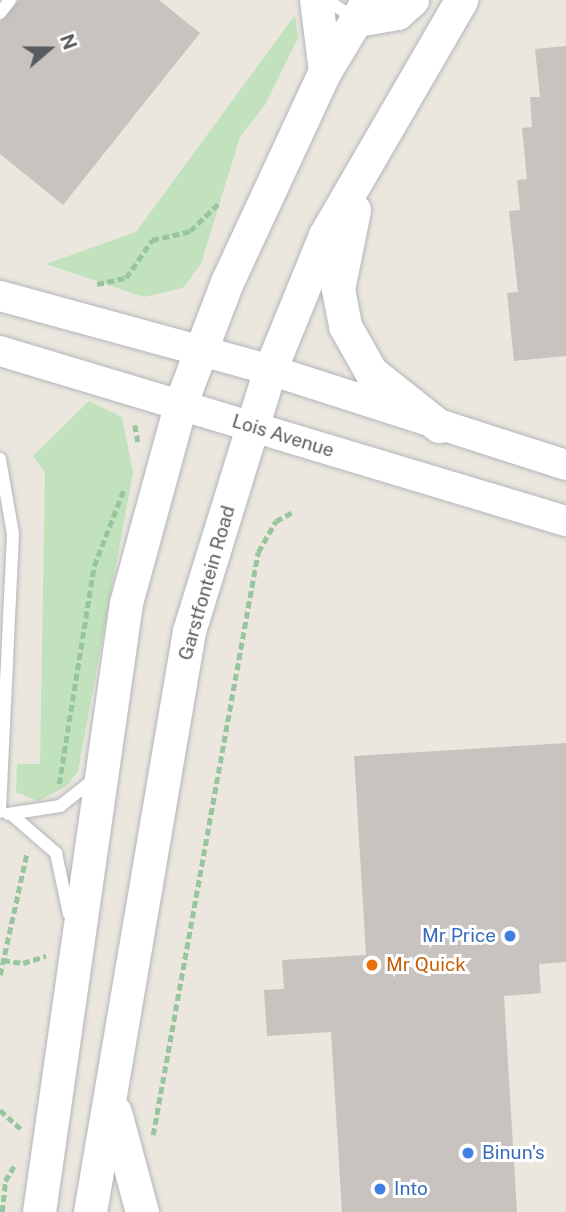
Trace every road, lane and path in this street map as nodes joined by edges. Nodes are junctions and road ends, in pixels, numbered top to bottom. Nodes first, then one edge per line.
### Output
1 (10, 0) edge
2 (316, 0) edge
3 (327, 0) edge
4 (412, 0) edge
5 (461, 0) edge
6 (363, 10) edge
7 (0, 13) edge
8 (325, 71) junction
9 (369, 153) junction
10 (220, 202) dead end
11 (97, 284) dead end
12 (0, 296) edge
13 (201, 350) junction
14 (0, 351) edge
15 (270, 370) junction
16 (180, 405) junction
17 (135, 425) dead end
18 (439, 426) junction
19 (253, 427) junction
20 (139, 450) dead end
21 (0, 459) edge
22 (566, 465) edge
23 (129, 475) dead end
24 (295, 511) dead end
25 (566, 521) edge
26 (5, 638) edge
27 (105, 741) junction
28 (55, 807) junction
29 (3, 813) edge
30 (46, 841) junction
31 (60, 949) junction
32 (3, 960) junction
33 (0, 975) edge
34 (111, 1093) junction
35 (0, 1110) edge
36 (22, 1131) dead end
37 (152, 1142) dead end
38 (39, 1212) edge
39 (90, 1212) edge
40 (142, 1212) edge

1 - 7 lane
2 - 8 main road
3 - 6 lane
4 - 6 main road
5 - 9 main road, Garstfontein Road
6 - 8 main road
8 - 13 main road
9 - 15 main road, Garstfontein Road
9 - 18 main road
10 - 11 path
12 - 13 street
13 - 15 street
13 - 16 main road
14 - 16 street, Lois Avenue
15 - 18 street
15 - 19 main road, Garstfontein Road
16 - 19 street, Lois Avenue
16 - 27 main road
17 - 20 path
18 - 22 street
19 - 25 street, Lois Avenue
19 - 34 main road, Garstfontein Road
21 - 26 lane
23 - 28 path
24 - 37 path
26 - 29 lane
27 - 28 lane
27 - 31 main road
28 - 29 lane
29 - 30 lane
30 - 31 lane
30 - 32 path
31 - 32 path
31 - 38 main road
32 - 33 path
34 - 39 main road, Garstfontein Road
34 - 40 main road
35 - 36 path

